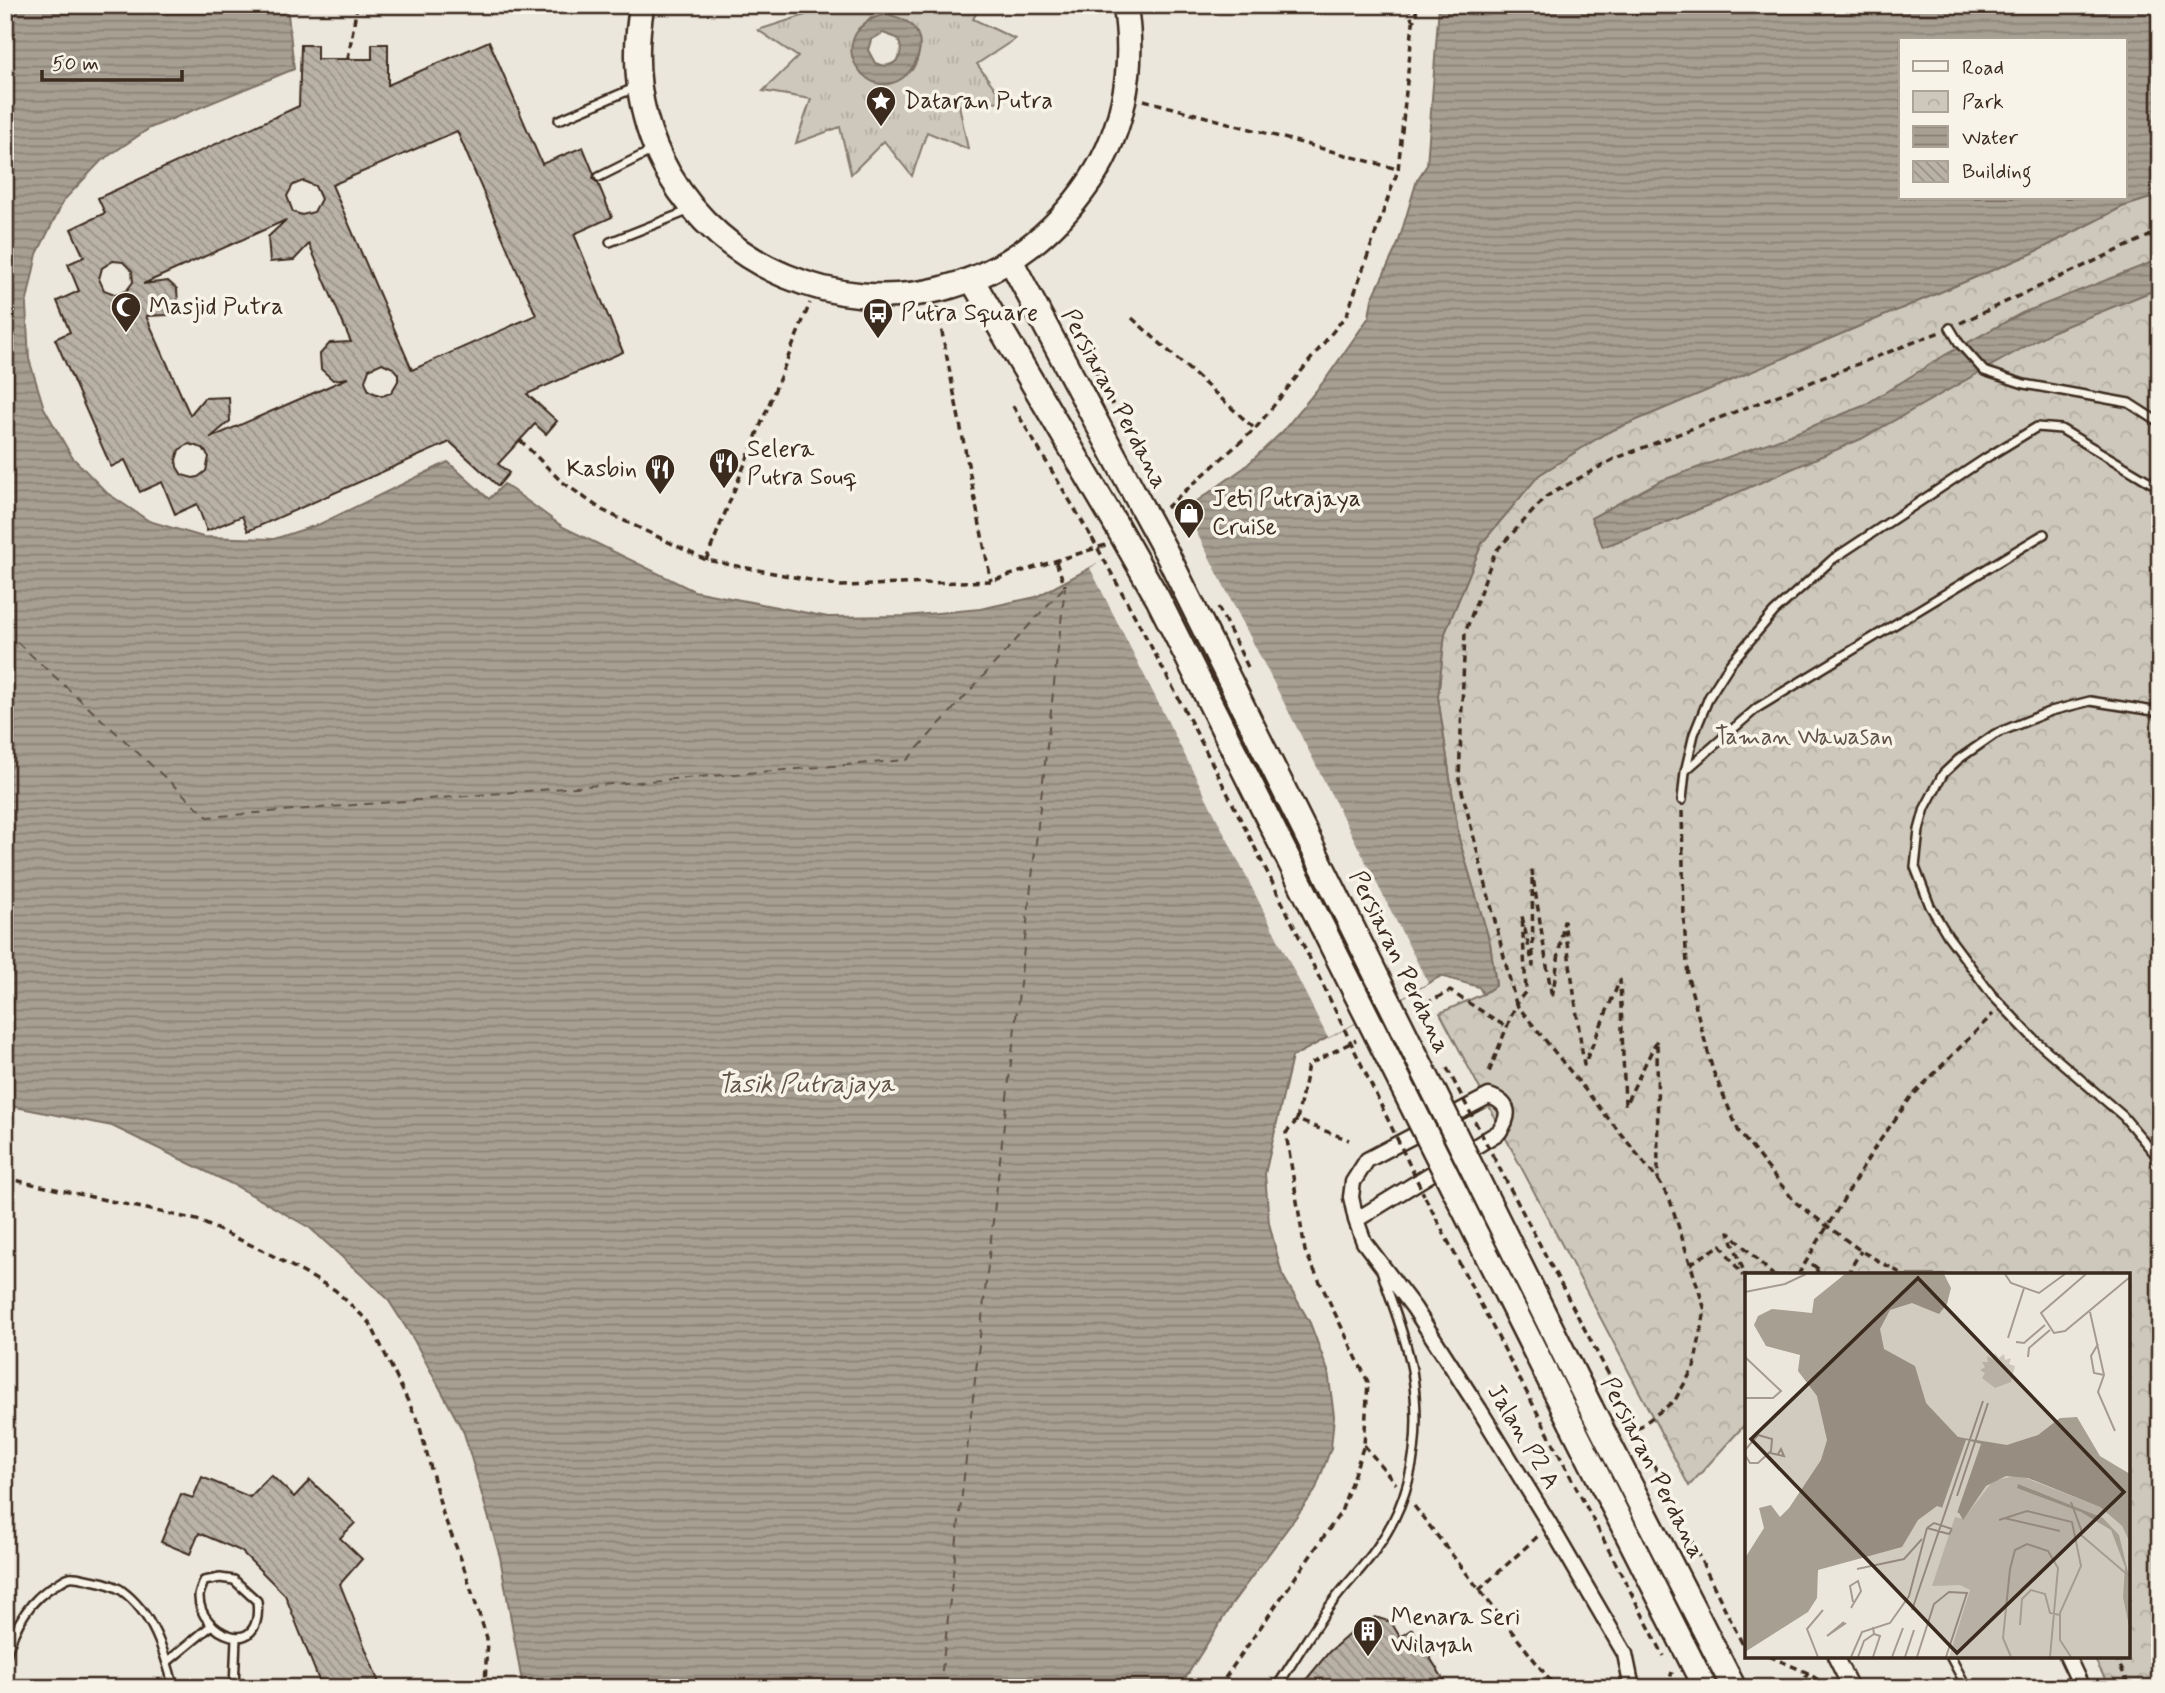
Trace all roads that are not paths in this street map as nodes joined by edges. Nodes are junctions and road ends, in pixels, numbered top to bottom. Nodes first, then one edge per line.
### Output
1 (642, 5) edge
2 (1125, 5) edge
3 (639, 86) junction
4 (559, 120) dead end
5 (657, 148) junction
6 (599, 177) dead end
7 (694, 208) junction
8 (610, 242) dead end
9 (1011, 261) junction
10 (972, 280) junction
11 (1950, 328) road end
12 (2160, 423) edge
13 (2160, 488) edge
14 (2044, 534) dead end
15 (2160, 712) edge
16 (1685, 772) junction
17 (1682, 800) road end
18 (2160, 1160) edge
19 (1356, 1220) junction
20 (1379, 1262) junction
21 (212, 1625) junction
22 (236, 1638) junction
23 (1836, 1658) edge
24 (1951, 1658) edge
25 (2068, 1658) edge
26 (5, 1659) edge
27 (167, 1662) junction
28 (2080, 1683) edge
29 (174, 1688) edge
30 (234, 1688) edge
31 (1276, 1688) edge
32 (1632, 1688) edge
33 (1705, 1688) edge
34 (1734, 1688) edge
35 (1851, 1688) edge
36 (1967, 1688) edge
37 (2059, 1688) edge

1 - 3 main road
2 - 9 main road
3 - 4 lane
3 - 5 main road
5 - 6 lane
5 - 7 main road
7 - 8 lane
7 - 10 main road
9 - 10 main road
9 - 34 main road, Persiaran Perdana, bridge
10 - 33 main road, bridge
11 - 12 lane
13 - 16 lane
14 - 16 lane
15 - 18 lane
16 - 17 lane
19 - 19 street, Jalan P2 A
19 - 20 street, Jalan P2 A
20 - 31 lane
20 - 32 street, Jalan P2 A
21 - 22 lane
21 - 22 lane
21 - 27 lane
22 - 30 lane
23 - 35 street
24 - 36 lane
25 - 28 street
26 - 27 lane
27 - 29 lane
28 - 37 lane

